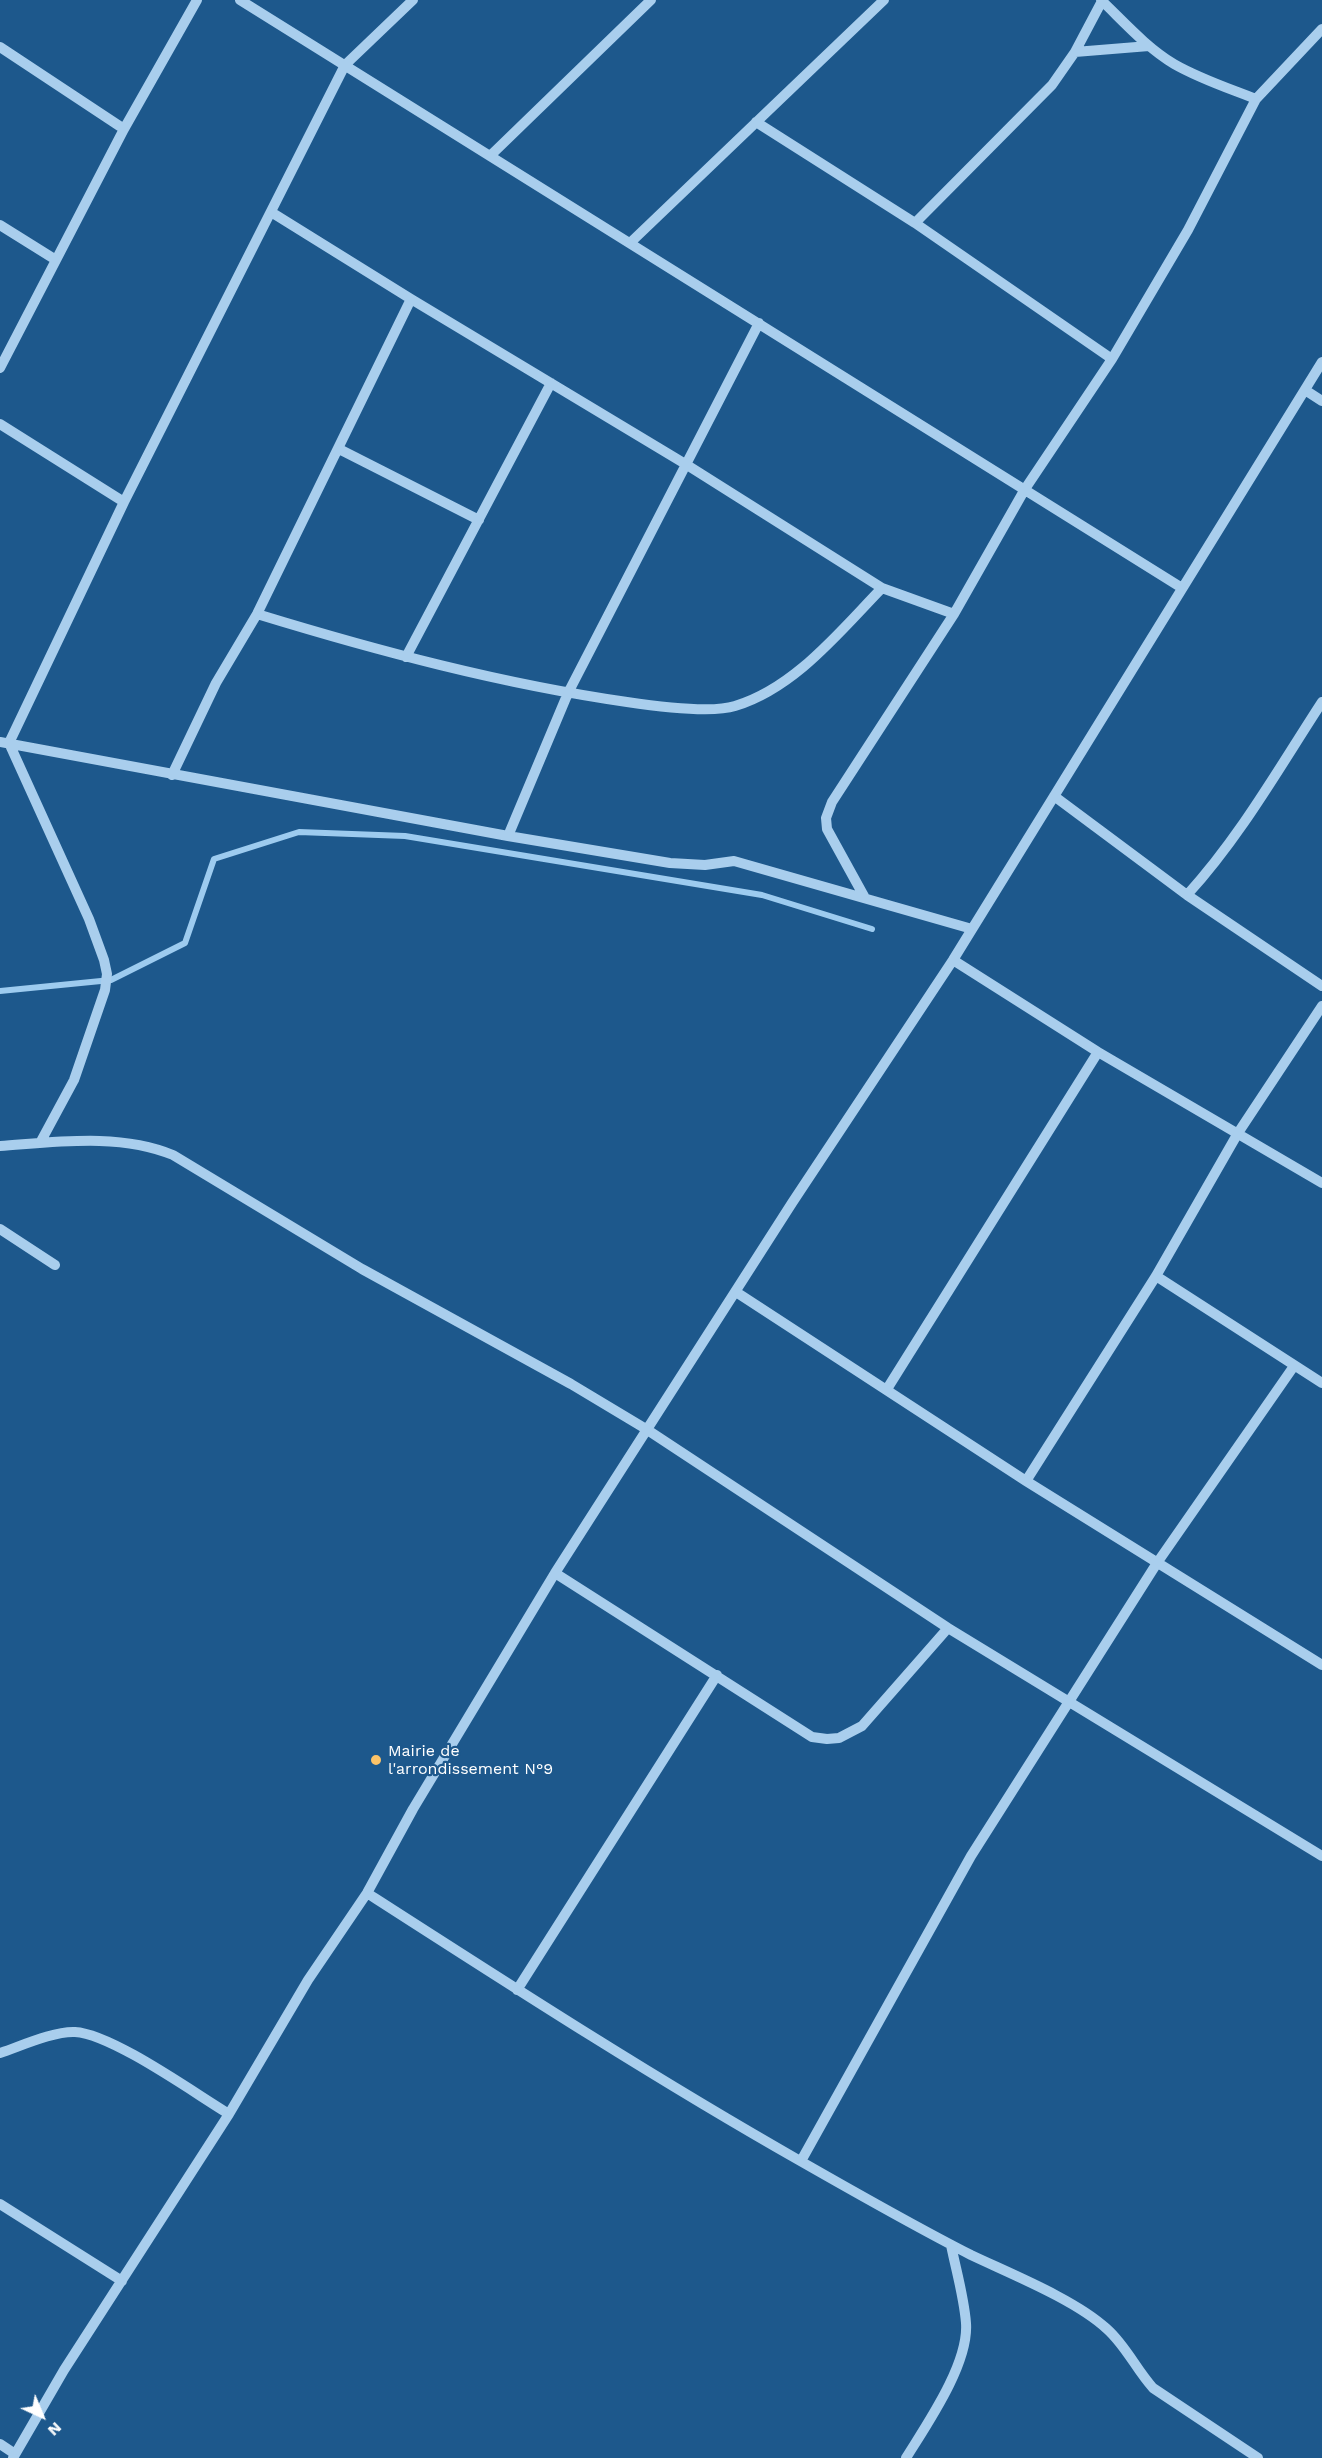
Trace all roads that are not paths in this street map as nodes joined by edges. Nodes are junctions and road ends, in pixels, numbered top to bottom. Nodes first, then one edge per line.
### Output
1 (197, 0) edge
2 (240, 0) edge
3 (413, 0) edge
4 (651, 0) edge
5 (884, 0) edge
6 (1101, 0) edge
7 (1322, 29) edge
8 (1149, 46) junction
9 (0, 47) edge
10 (1075, 52) junction
11 (345, 65) junction
12 (1256, 99) junction
13 (756, 122) junction
14 (124, 129) junction
15 (490, 156) junction
16 (271, 212) junction
17 (915, 223) junction
18 (0, 225) edge
19 (630, 243) junction
20 (56, 260) junction
21 (411, 300) junction
22 (759, 324) junction
23 (1112, 359) junction
24 (1322, 362) edge
25 (0, 368) edge
26 (551, 383) junction
27 (1305, 390) junction
28 (1322, 401) edge
29 (0, 424) edge
30 (339, 449) junction
31 (687, 465) junction
32 (1025, 489) junction
33 (124, 501) junction
34 (479, 520) junction
35 (882, 588) junction
36 (1182, 588) junction
37 (257, 614) junction
38 (954, 614) junction
39 (406, 657) junction
40 (568, 693) junction
41 (1322, 702) edge
42 (5, 742) edge
43 (172, 775) junction
44 (1054, 796) junction
45 (508, 836) junction
46 (1187, 895) junction
47 (865, 898) junction
48 (972, 929) junction
49 (953, 960) junction
50 (1322, 986) edge
51 (1322, 1006) edge
52 (1098, 1052) junction
53 (1238, 1133) junction
54 (40, 1143) junction
55 (0, 1146) edge
56 (1322, 1183) edge
57 (0, 1229) edge
58 (55, 1265) dead end
59 (1156, 1276) junction
60 (736, 1292) junction
61 (1294, 1366) junction
62 (1322, 1383) edge
63 (887, 1389) junction
64 (646, 1429) junction
65 (1026, 1481) junction
66 (1156, 1563) junction
67 (555, 1573) junction
68 (948, 1628) junction
69 (1322, 1665) edge
70 (717, 1675) junction
71 (1070, 1701) junction
72 (1322, 1856) edge
73 (367, 1893) junction
74 (518, 1990) junction
75 (0, 2053) edge
76 (228, 2114) junction
77 (801, 2161) junction
78 (0, 2204) edge
79 (951, 2245) junction
80 (122, 2280) junction
81 (0, 2444) edge
82 (14, 2456) edge
83 (906, 2458) edge
84 (1258, 2458) edge

1 - 14 street
2 - 11 street
3 - 11 street
4 - 15 street
5 - 13 street
6 - 8 street
6 - 10 street
7 - 12 street
8 - 10 street
8 - 12 street
9 - 14 street
10 - 17 street
11 - 15 street
11 - 16 street
12 - 23 street
13 - 17 street
13 - 19 street
14 - 20 street
15 - 19 street
16 - 21 street
16 - 33 street
17 - 23 street
18 - 20 street
19 - 22 street
20 - 25 street
21 - 26 street
21 - 30 street
22 - 31 street
22 - 32 street
23 - 32 street
24 - 27 street
26 - 31 street
26 - 34 street
27 - 28 street
27 - 36 street
29 - 33 street
30 - 34 street
30 - 37 street
31 - 35 street
31 - 40 street
32 - 36 street
32 - 38 street
33 - 42 street
34 - 39 street
35 - 38 street
35 - 40 street
36 - 44 street
37 - 39 street
37 - 43 street
38 - 47 street
39 - 40 street
40 - 45 street
41 - 46 street
42 - 43 street
42 - 54 street
43 - 45 street
44 - 46 street
44 - 48 street
45 - 47 street
46 - 50 street
47 - 48 street
48 - 49 street
49 - 52 street
49 - 60 street
51 - 53 street
52 - 53 street
52 - 63 street
53 - 56 street
53 - 59 street
54 - 55 street
54 - 64 street
57 - 58 street
59 - 61 street
59 - 65 street
60 - 63 street
60 - 64 street
61 - 62 street
61 - 66 street
63 - 65 street
64 - 67 street
64 - 68 street
65 - 66 street
66 - 69 street
66 - 71 street
67 - 70 street
67 - 73 street
68 - 70 street
68 - 71 street
70 - 74 street
71 - 72 street
71 - 77 street
73 - 74 street
73 - 76 street
74 - 77 street
75 - 76 street
76 - 80 street
77 - 79 street
78 - 80 street
79 - 83 street
79 - 84 street
80 - 82 street
81 - 82 street

